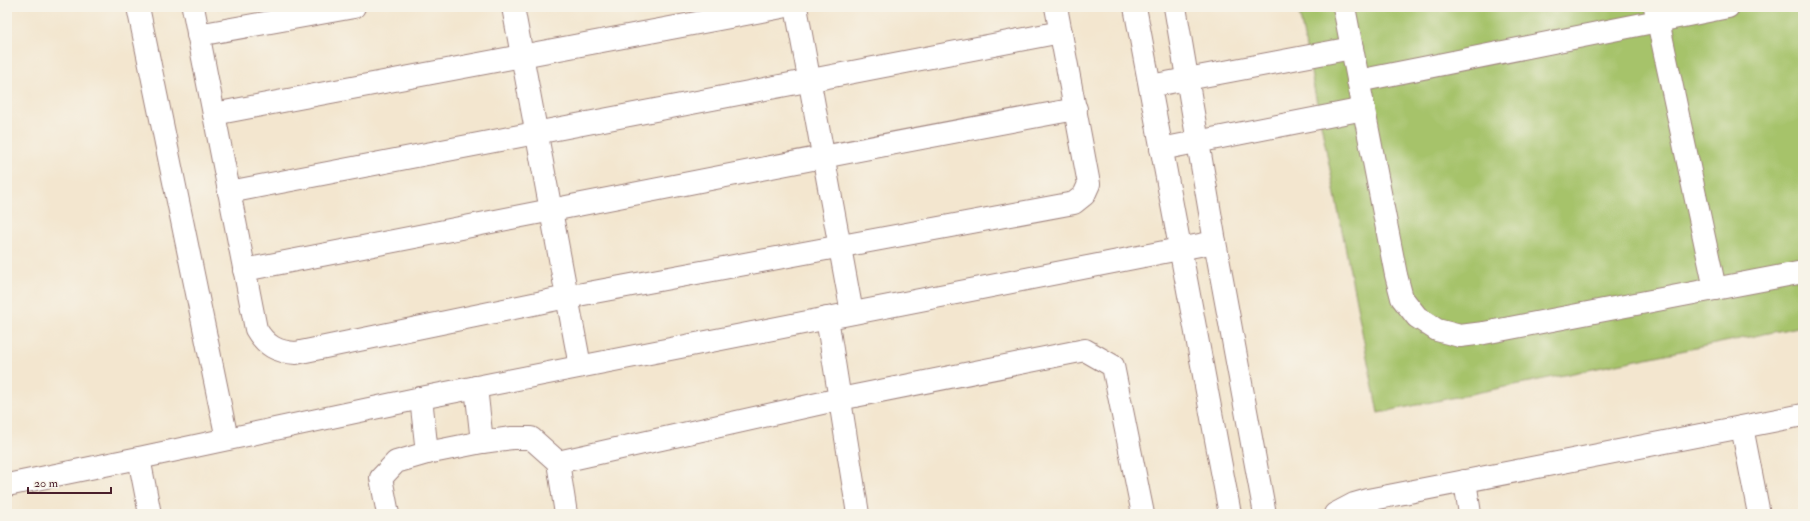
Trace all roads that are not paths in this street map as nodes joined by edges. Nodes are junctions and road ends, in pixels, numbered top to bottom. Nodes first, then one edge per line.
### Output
1 (138, 7) edge
2 (193, 7) edge
3 (354, 7) edge
4 (513, 7) edge
5 (782, 7) edge
6 (796, 7) edge
7 (1056, 7) edge
8 (1135, 7) edge
9 (1175, 7) edge
10 (1344, 7) edge
11 (1728, 7) edge
12 (1657, 14) edge
13 (1061, 32) junction
14 (198, 35) junction
15 (1352, 48) junction
16 (522, 55) junction
17 (809, 79) junction
18 (1188, 79) junction
19 (1358, 81) junction
20 (1150, 86) junction
21 (1364, 108) junction
22 (1076, 109) junction
23 (214, 114) junction
24 (537, 134) junction
25 (1199, 142) junction
26 (1162, 149) junction
27 (823, 155) junction
28 (229, 192) junction
29 (551, 211) junction
30 (1215, 242) junction
31 (840, 247) junction
32 (1180, 249) junction
33 (244, 270) junction
34 (1803, 272) edge
35 (1716, 289) junction
36 (567, 297) junction
37 (852, 313) junction
38 (827, 318) junction
39 (580, 366) junction
40 (476, 387) junction
41 (421, 398) junction
42 (840, 399) junction
43 (1803, 415) edge
44 (1742, 427) junction
45 (227, 439) junction
46 (482, 442) junction
47 (428, 453) junction
48 (139, 458) junction
49 (558, 462) junction
50 (1465, 481) junction
51 (7, 484) edge
52 (150, 514) edge
53 (388, 514) edge
54 (566, 514) edge
55 (858, 514) edge
56 (1143, 514) edge
57 (1230, 514) edge
58 (1265, 514) edge
59 (1335, 514) edge
60 (1470, 514) edge
61 (1759, 514) edge

1 - 45 lane
2 - 14 lane
3 - 14 lane
4 - 16 lane
5 - 16 lane
6 - 17 lane
7 - 13 lane
8 - 20 lane
9 - 18 lane
10 - 15 lane
11 - 12 lane
12 - 19 lane
12 - 35 lane
13 - 17 lane
13 - 22 lane
14 - 23 lane
15 - 18 lane
15 - 19 lane
16 - 23 lane
16 - 24 lane
17 - 24 lane
17 - 27 lane
18 - 20 lane
18 - 25 lane
19 - 21 lane
20 - 26 lane
21 - 25 lane
21 - 35 lane
22 - 27 lane
22 - 31 lane
23 - 28 lane
24 - 28 lane
24 - 29 lane
25 - 26 lane
25 - 30 lane
26 - 32 lane
27 - 29 lane
27 - 31 lane
28 - 33 lane
29 - 33 lane
29 - 36 lane
30 - 32 lane
30 - 58 lane
31 - 36 lane
31 - 37 lane
32 - 37 lane
32 - 57 lane
33 - 36 lane
34 - 35 lane
36 - 39 lane
37 - 38 lane
38 - 39 lane
38 - 42 lane
39 - 40 lane
40 - 41 lane
40 - 46 lane
41 - 45 lane
41 - 47 lane
42 - 49 lane
42 - 55 lane
42 - 56 lane
43 - 44 lane
44 - 50 lane
44 - 61 lane
45 - 48 lane
46 - 47 lane
46 - 49 lane
47 - 53 lane
48 - 51 lane
48 - 52 lane
49 - 54 lane
50 - 59 lane
50 - 60 lane

